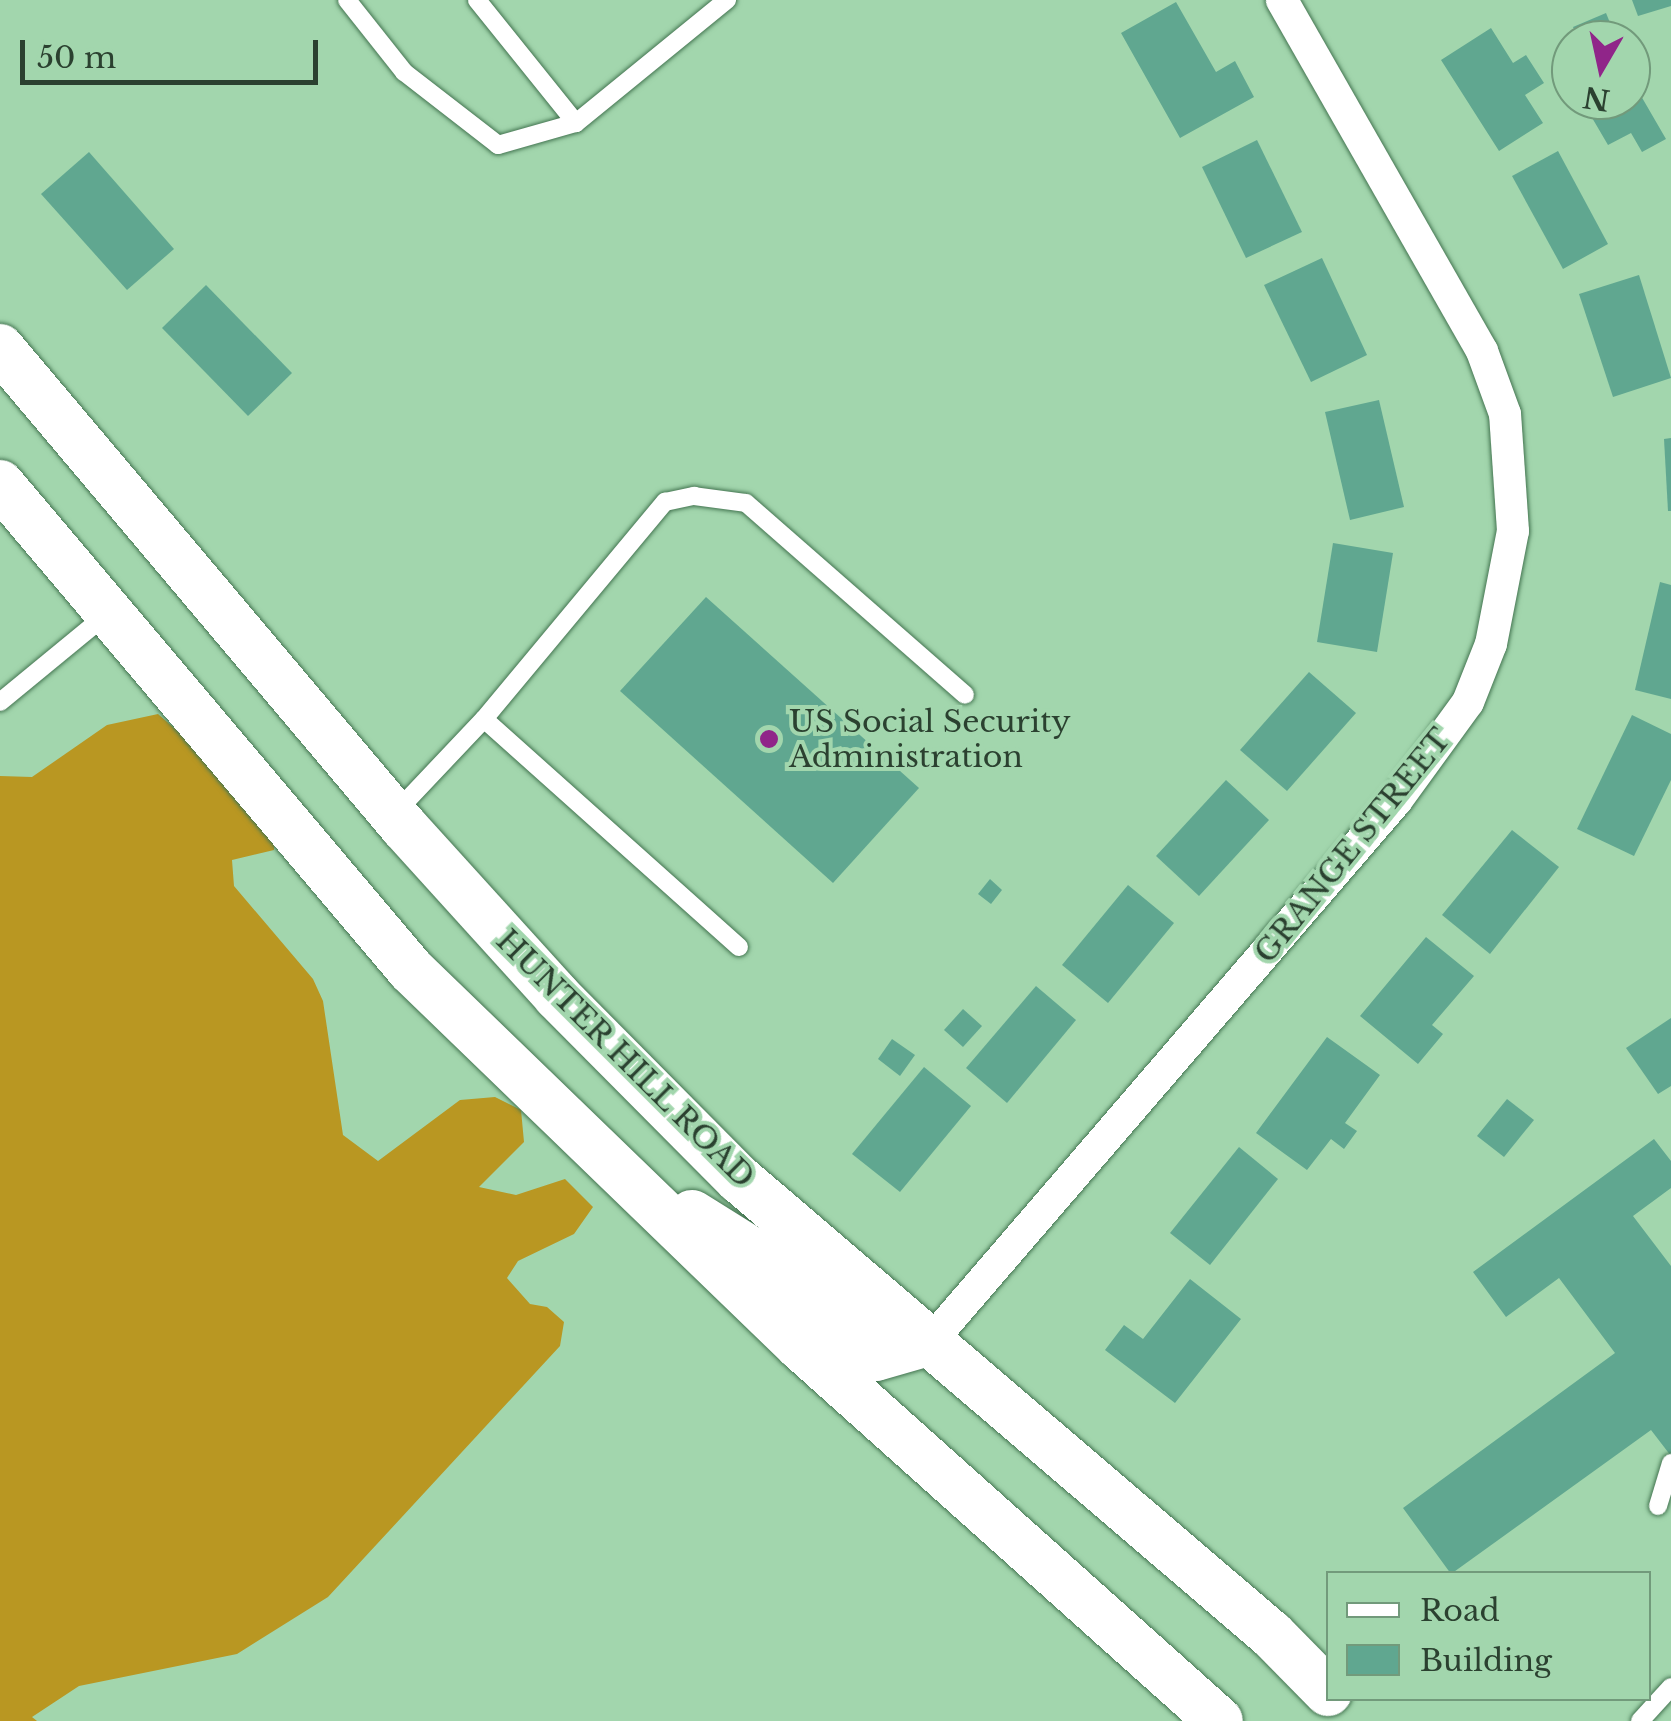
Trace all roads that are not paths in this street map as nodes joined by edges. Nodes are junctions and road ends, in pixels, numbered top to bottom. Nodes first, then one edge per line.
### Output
1 (347, 0) edge
2 (477, 0) edge
3 (726, 0) edge
4 (1282, 0) edge
5 (576, 123) junction
6 (0, 348) edge
7 (0, 484) edge
8 (107, 614) junction
9 (965, 695) dead end
10 (0, 702) edge
11 (484, 719) junction
12 (394, 815) junction
13 (738, 947) dead end
14 (609, 1160) junction
15 (931, 1341) junction
16 (1671, 1463) edge
17 (1658, 1506) dead end
18 (1671, 1687) edge
19 (1326, 1690) edge
20 (1339, 1701) edge
21 (1219, 1721) edge
22 (1360, 1721) edge
23 (1640, 1721) edge

1 - 5 lane
2 - 5 lane
3 - 5 lane
4 - 15 street, GRANGE STREET
6 - 12 street, HUNTER HILL ROAD
7 - 8 street
8 - 10 lane
8 - 14 street
9 - 11 lane
11 - 12 lane
11 - 13 lane
12 - 15 street, HUNTER HILL ROAD
14 - 15 street
14 - 21 street
15 - 19 street, HUNTER HILL ROAD
16 - 17 lane
18 - 23 lane
20 - 22 street

